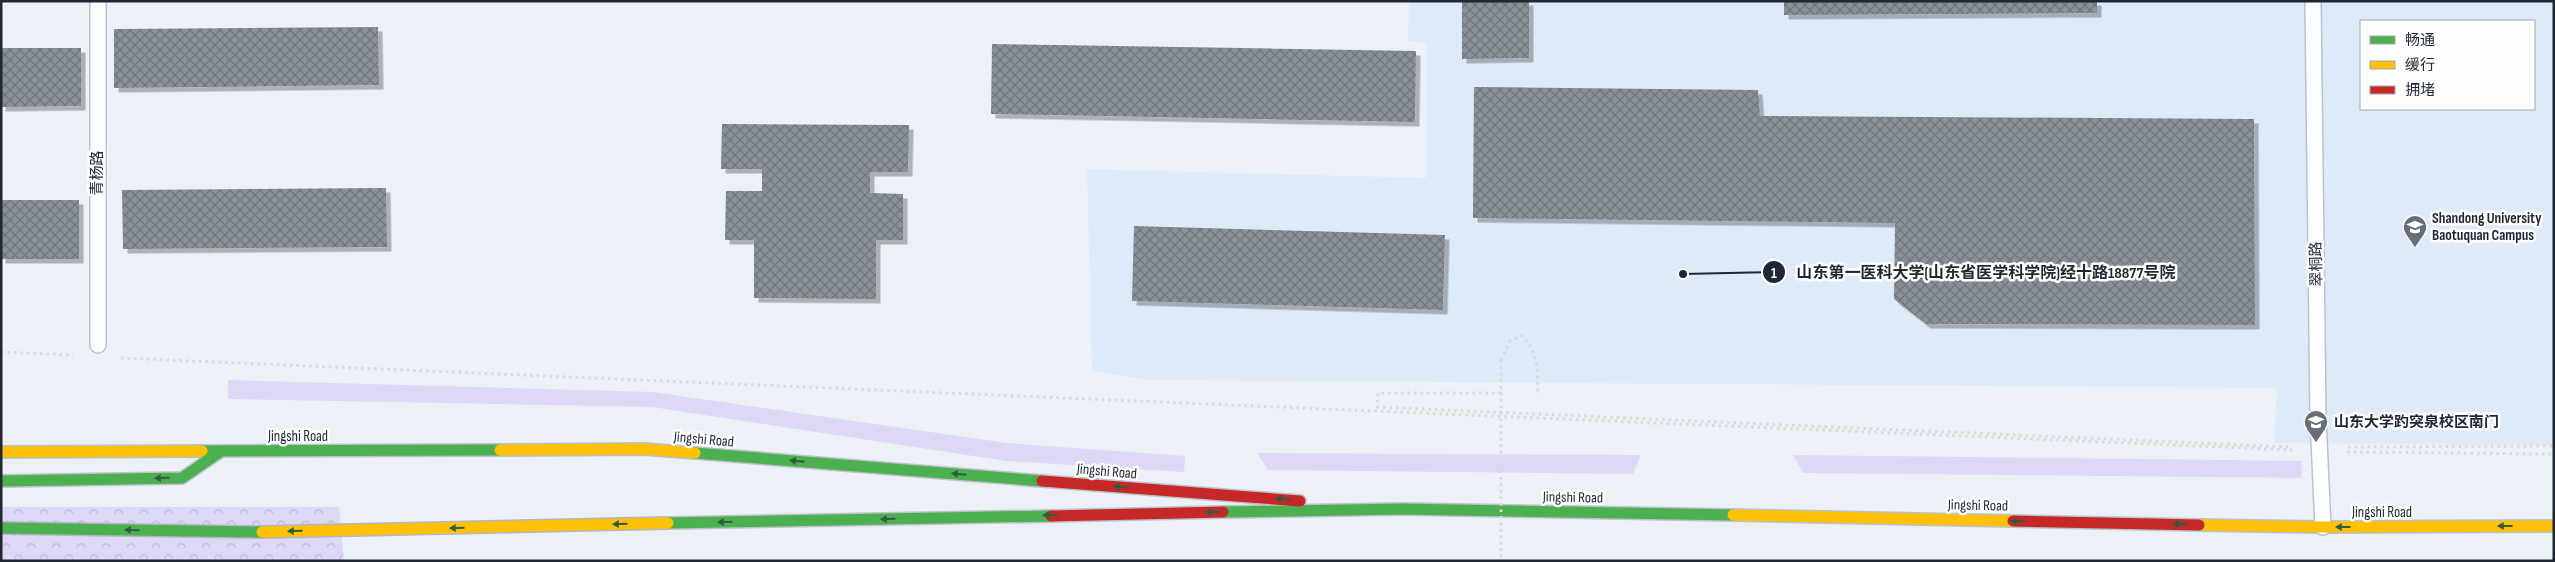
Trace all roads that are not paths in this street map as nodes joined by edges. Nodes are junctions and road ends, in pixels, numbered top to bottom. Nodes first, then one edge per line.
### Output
1 (98, 1) edge
2 (2313, 1) edge
3 (98, 345) dead end
4 (1, 452) edge
5 (220, 452) junction
6 (1, 481) edge
7 (1402, 509) junction
8 (2554, 526) edge
9 (2323, 527) junction
10 (1, 528) edge

1 - 3 lane, 青杨路
2 - 9 lane, 翠桐路
4 - 5 main road, Jingshi Road
5 -> 6 main road
7 -> 5 main road, Jingshi Road
9 -> 7 main road, Jingshi Road
7 -> 10 main road, Jingshi Road, bridge
8 -> 9 main road, Jingshi Road

